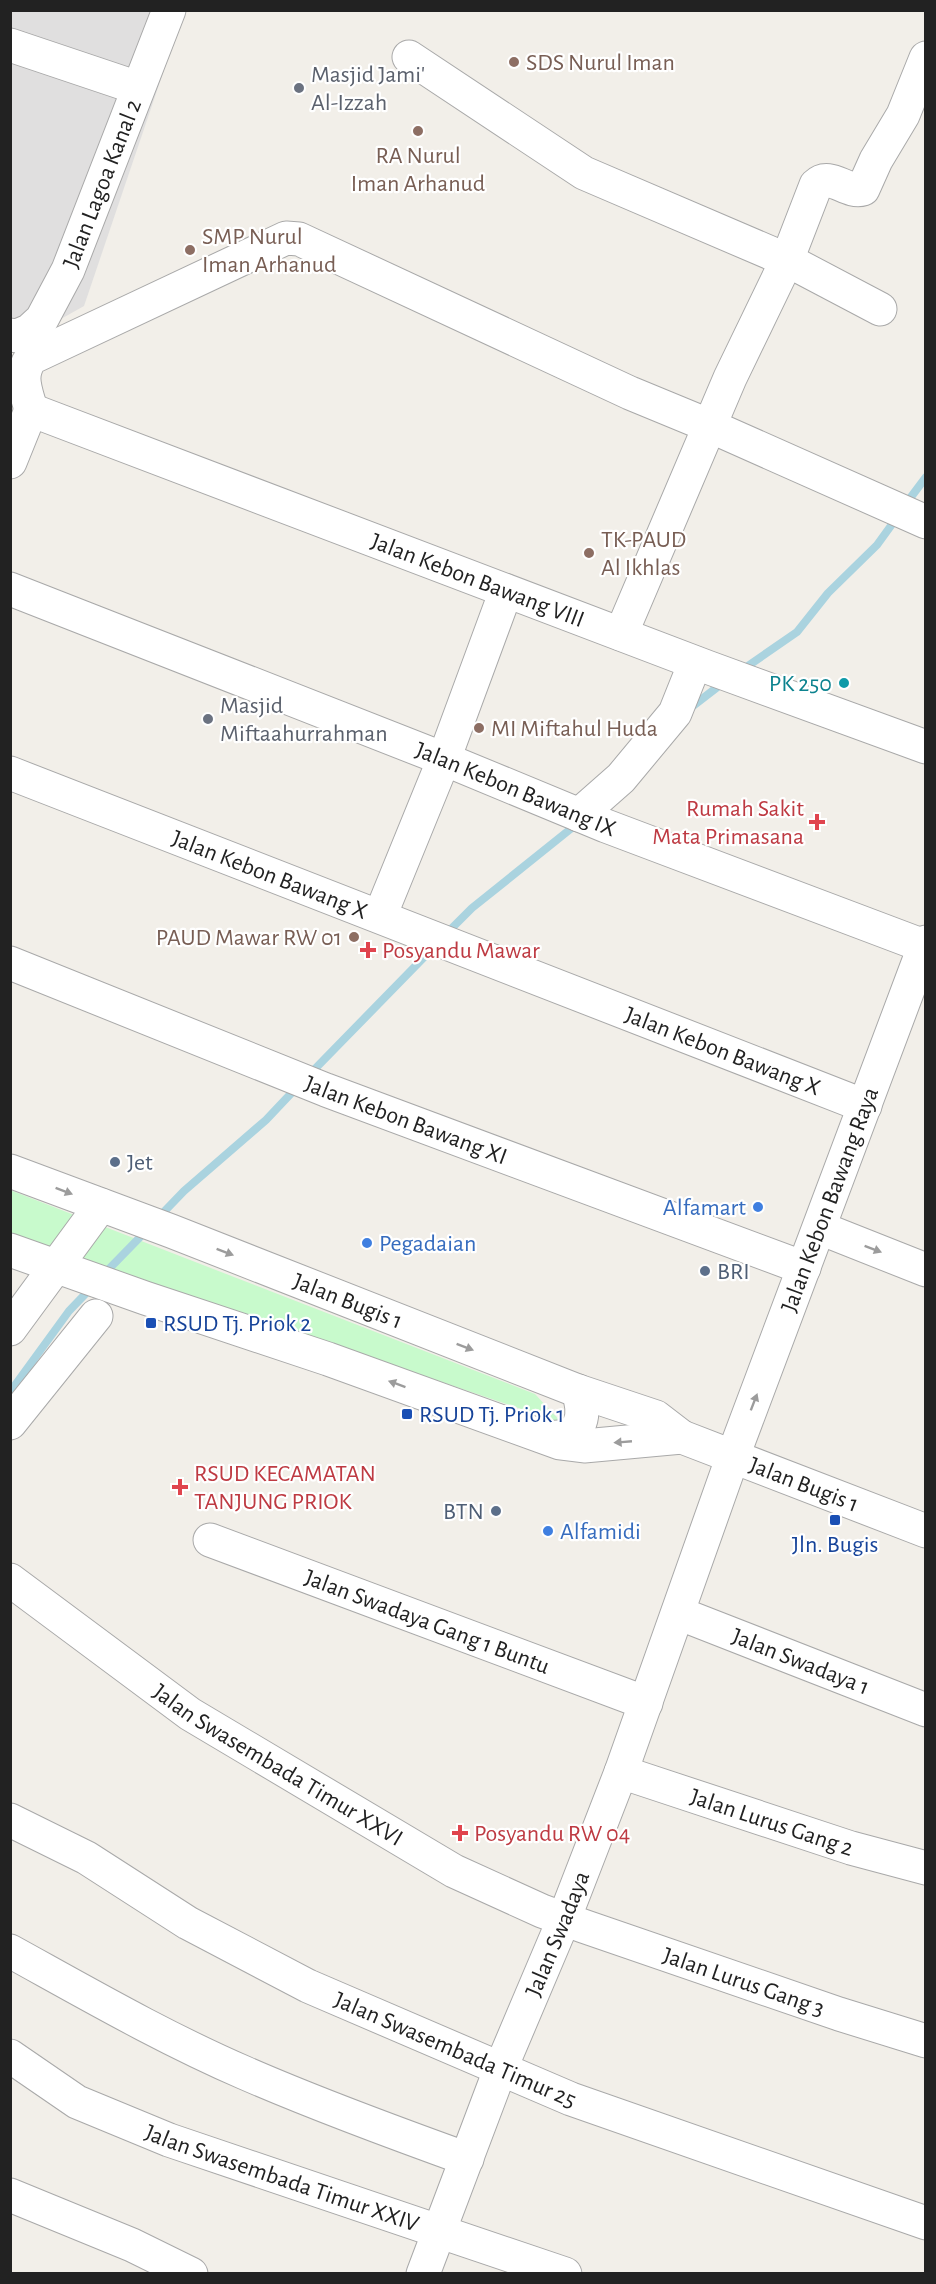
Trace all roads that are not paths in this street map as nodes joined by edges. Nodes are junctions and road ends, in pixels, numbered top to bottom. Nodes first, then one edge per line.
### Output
1 (169, 10) edge
2 (10, 45) edge
3 (409, 57) dead end
4 (926, 58) edge
5 (138, 88) junction
6 (787, 261) junction
7 (880, 309) dead end
8 (10, 336) edge
9 (31, 410) junction
10 (710, 426) junction
11 (10, 462) edge
12 (908, 515) edge
13 (10, 589) edge
14 (506, 591) junction
15 (621, 634) junction
16 (701, 665) junction
17 (926, 747) edge
18 (444, 759) junction
19 (10, 773) edge
20 (588, 819) junction
21 (380, 916) junction
22 (925, 944) edge
23 (10, 963) edge
24 (915, 1007) edge
25 (865, 1106) junction
26 (10, 1171) edge
27 (109, 1208) junction
28 (820, 1228) junction
29 (10, 1250) edge
30 (804, 1268) junction
31 (65, 1269) junction
32 (926, 1270) edge
33 (96, 1316) dead end
34 (10, 1329) edge
35 (578, 1391) junction
36 (10, 1423) edge
37 (548, 1437) junction
38 (682, 1437) junction
39 (733, 1456) junction
40 (926, 1531) edge
41 (210, 1540) dead end
42 (10, 1580) edge
43 (678, 1613) junction
44 (646, 1703) junction
45 (926, 1710) edge
46 (621, 1772) junction
47 (10, 1820) edge
48 (926, 1868) edge
49 (564, 1919) junction
50 (10, 1951) edge
51 (926, 2041) edge
52 (10, 2056) edge
53 (500, 2070) junction
54 (467, 2159) junction
55 (10, 2195) edge
56 (926, 2223) edge
57 (440, 2231) junction
58 (190, 2274) edge
59 (423, 2274) edge
60 (565, 2274) edge

1 - 5 street, Jalan Lagoa Kanal 2
2 - 5 street
3 - 6 street
4 - 6 street
5 - 8 street, Jalan Lagoa Kanal 2
6 - 7 street
6 - 10 street
9 - 10 street
9 - 11 street
9 - 14 street, Jalan Kebon Bawang VIII
10 - 12 street
10 - 15 street
13 - 18 street, Jalan Kebon Bawang IX
14 - 15 street, Jalan Kebon Bawang VIII
14 - 18 street
15 - 16 street, Jalan Kebon Bawang VIII
16 - 17 street, Jalan Kebon Bawang VIII
16 - 20 street
18 - 20 street, Jalan Kebon Bawang IX
18 - 21 street
19 - 21 street, Jalan Kebon Bawang X
20 - 22 street, Jalan Kebon Bawang IX
21 - 25 street, Jalan Kebon Bawang X
22 - 24 street, Jalan Kebon Bawang Raya
23 - 30 street, Jalan Kebon Bawang XI
24 - 25 street, Jalan Kebon Bawang Raya
25 - 28 street, Jalan Kebon Bawang Raya
26 -> 27 street, Jalan Bugis 1
27 - 31 street
27 -> 35 street, Jalan Bugis 1
28 - 30 street, Jalan Kebon Bawang Raya
28 -> 32 street
29 - 31 street, Jalan Bugis 1
39 -> 30 street, Jalan Kebon Bawang Raya
31 - 34 street
37 -> 31 street, Jalan Bugis 1
33 - 36 street
35 - 37 street
35 - 38 street, Jalan Bugis 1
38 -> 37 street, Jalan Bugis 1
38 - 39 street, Jalan Bugis 1
39 - 40 street, Jalan Bugis 1
39 - 43 street, Jalan Swadaya
41 - 44 street, Jalan Swadaya Gang 1 Buntu
42 - 49 street, Jalan Swasembada Timur XXVI
43 - 44 street, Jalan Swadaya
43 - 45 street, Jalan Swadaya 1
44 - 46 street, Jalan Swadaya
46 - 48 street, Jalan Lurus Gang 2
46 - 49 street, Jalan Swadaya
47 - 53 street, Jalan Swasembada Timur 25
49 - 51 street, Jalan Lurus Gang 3
49 - 53 street, Jalan Swadaya
50 - 54 street
52 - 57 street, Jalan Swasembada Timur XXIV
53 - 54 street, Jalan Swadaya
53 - 56 street, Jalan Swasembada Timur 25
54 - 57 street, Jalan Swadaya
55 - 58 street
57 - 59 street, Jalan Swadaya
57 - 60 street, Jalan Swasembada Timur XXIV

